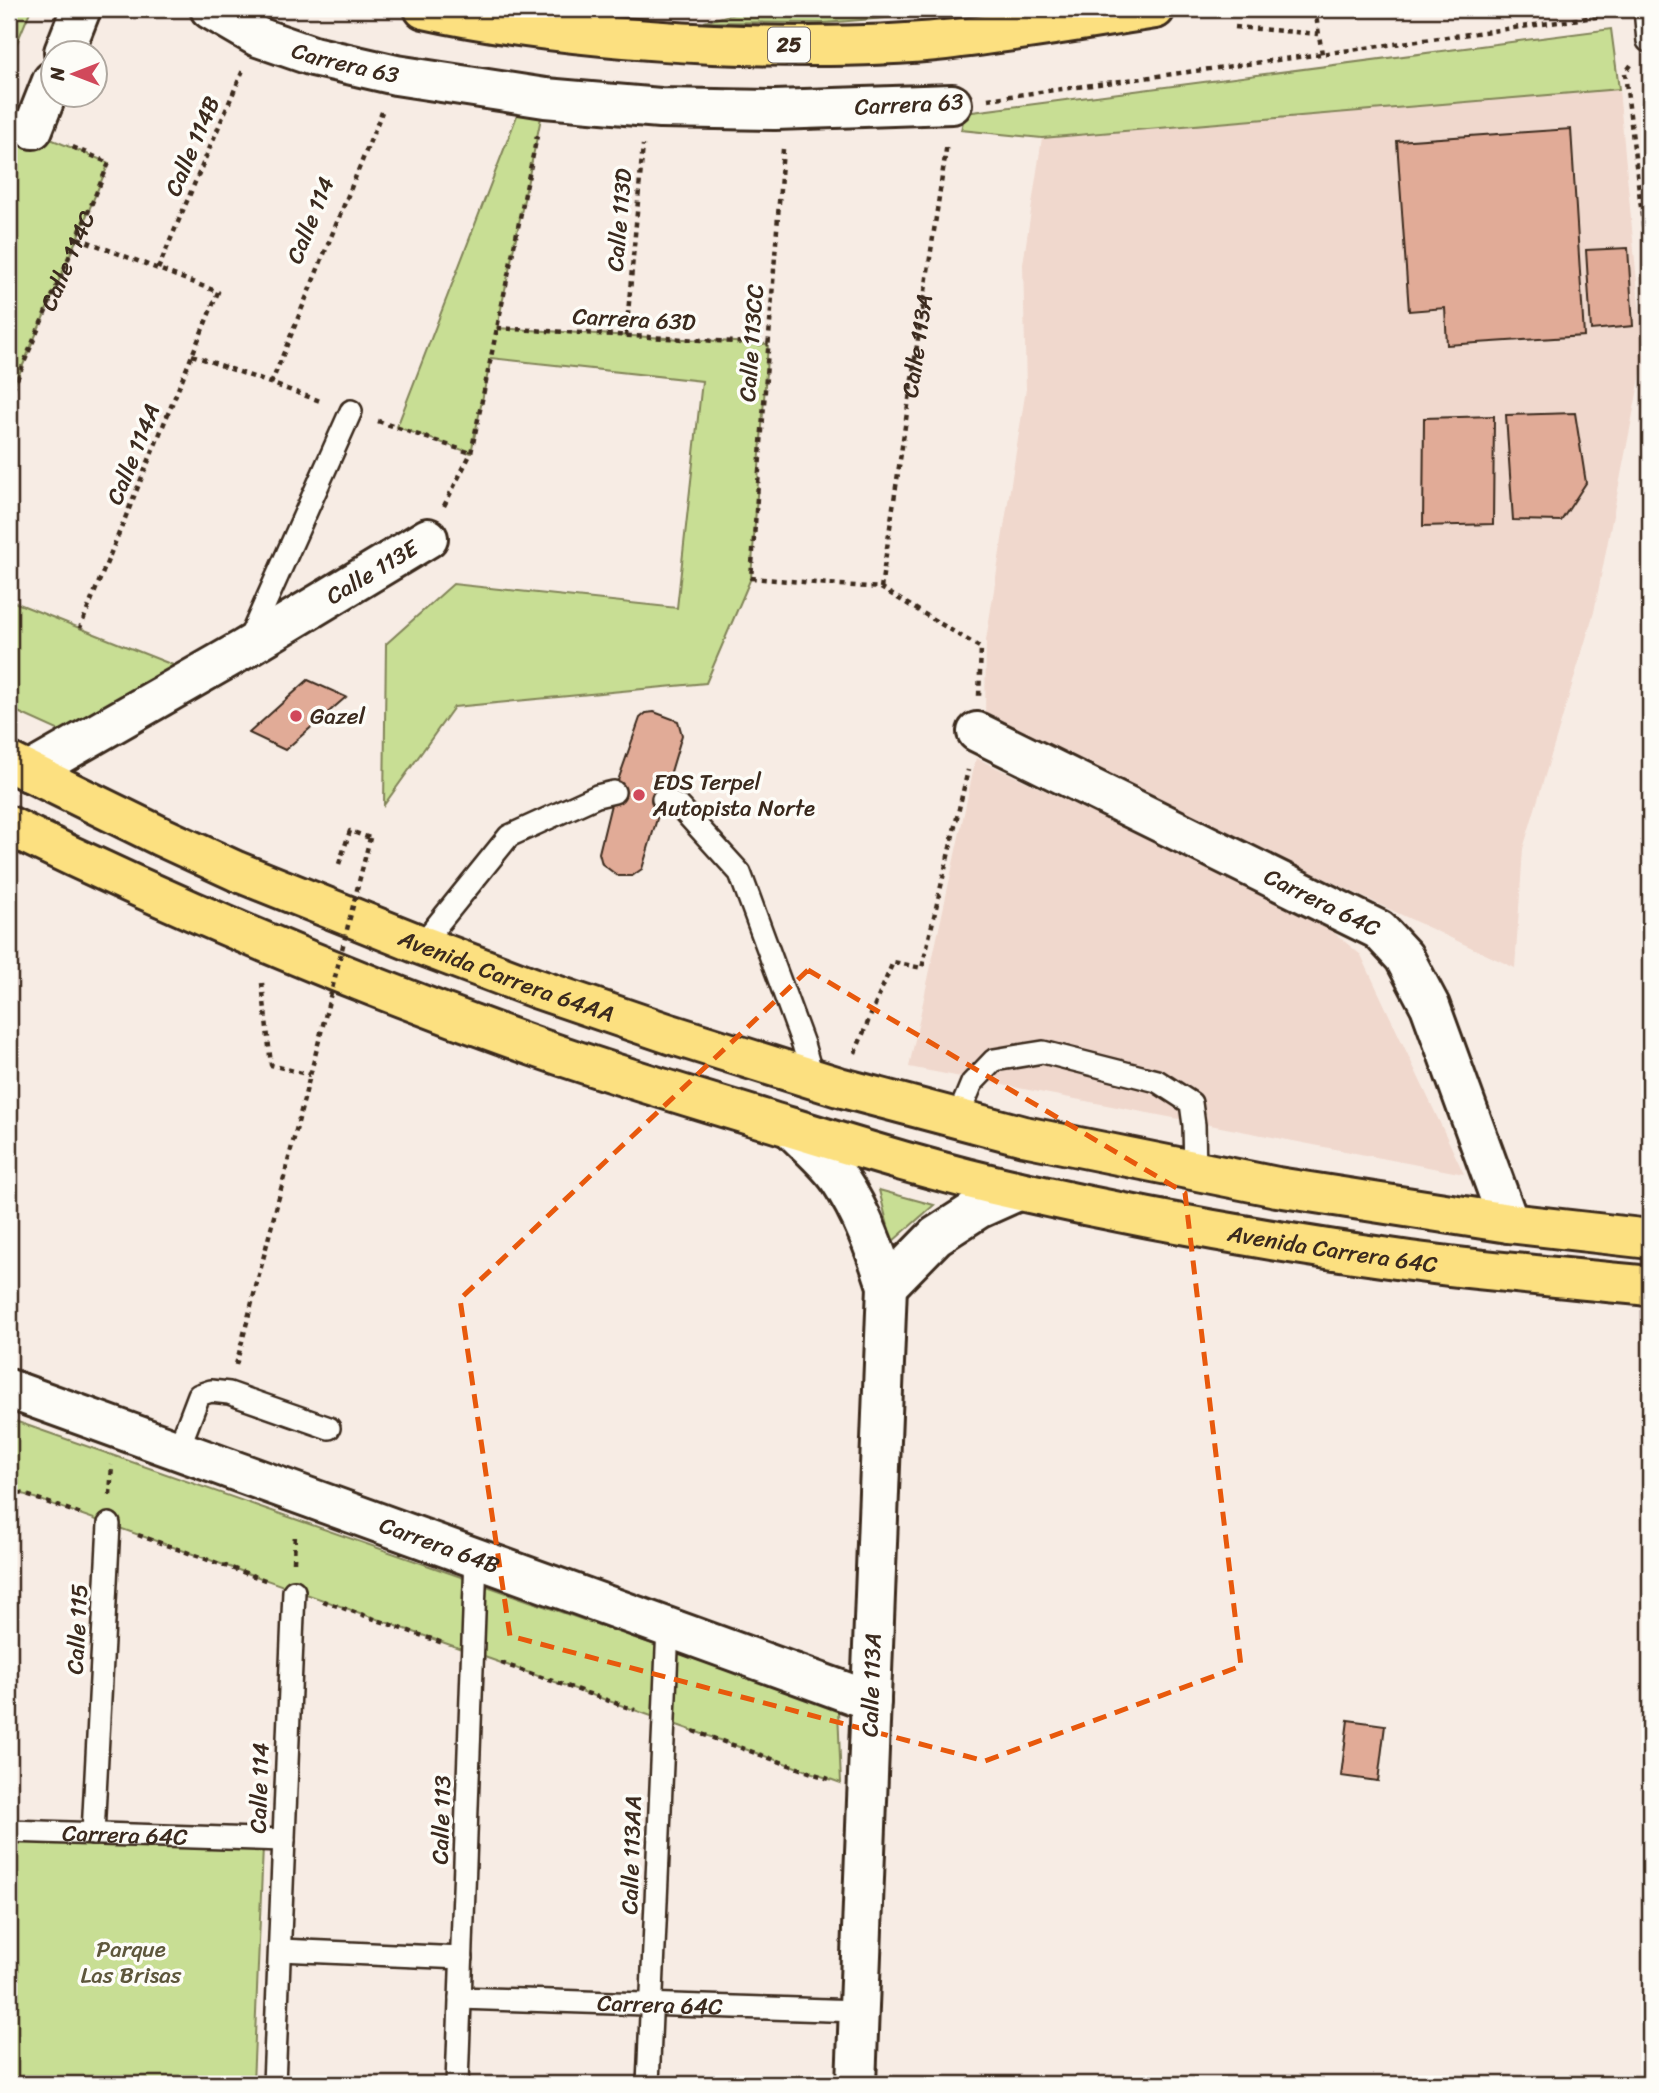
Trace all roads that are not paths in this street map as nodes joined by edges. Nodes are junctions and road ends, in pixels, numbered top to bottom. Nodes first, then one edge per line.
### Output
1 (81, 9) edge
2 (210, 9) edge
3 (424, 9) edge
4 (1155, 9) edge
5 (1645, 9) edge
6 (70, 38) edge
7 (1648, 41) road end
8 (952, 104) road end
9 (41, 108) edge
10 (33, 129) dead end
11 (351, 411) dead end
12 (428, 538) road end
13 (244, 649) junction
14 (977, 732) road end
15 (19, 767) edge
16 (614, 792) dead end
17 (663, 799) dead end
18 (9, 826) edge
19 (421, 946) junction
20 (826, 1083) junction
21 (957, 1119) junction
22 (791, 1128) junction
23 (1195, 1171) junction
24 (1018, 1191) junction
25 (1510, 1223) junction
26 (1650, 1239) edge
27 (887, 1286) junction
28 (1650, 1286) edge
29 (9, 1389) edge
30 (328, 1427) dead end
31 (178, 1450) junction
32 (108, 1524) road end
33 (476, 1558) junction
34 (294, 1591) road end
35 (668, 1627) junction
36 (870, 1701) junction
37 (9, 1831) edge
38 (93, 1834) junction
39 (284, 1840) junction
40 (280, 1950) junction
41 (462, 1958) junction
42 (460, 1998) junction
43 (651, 2004) junction
44 (859, 2011) junction
45 (274, 2084) edge
46 (457, 2084) edge
47 (648, 2084) edge
48 (856, 2084) edge

1 - 6 street
2 - 8 street, Carrera 63
3 - 4 main road, 25
5 - 7 lane
9 - 10 street
11 - 13 lane
12 - 13 street, Calle 113E
13 - 15 street, Calle 113E
14 - 25 street, Carrera 64C
15 - 19 main road, Avenida Carrera 64AA
16 - 19 lane
17 - 20 lane
18 - 22 main road
19 - 20 main road, Avenida Carrera 64AA
20 - 21 main road, Avenida Carrera 64AA
21 - 23 main road, Avenida Carrera 64AA
21 - 23 lane
22 - 24 main road
22 - 27 street, Calle 113A
23 - 25 main road
24 - 27 street
24 - 28 main road, Avenida Carrera 64C
25 - 26 main road
27 - 36 street, Calle 113A
29 - 31 street, Carrera 64B
30 - 31 lane
31 - 33 street, Carrera 64B
32 - 38 lane, Calle 115
33 - 35 street, Carrera 64B
33 - 41 lane, Calle 113
34 - 39 lane, Calle 114
35 - 36 street, Carrera 64B
35 - 43 lane, Calle 113AA
36 - 44 street, Calle 113A
37 - 38 lane, Carrera 64C
38 - 39 lane, Carrera 64C
39 - 40 lane, Calle 114
40 - 41 lane
40 - 45 lane, Calle 114
41 - 42 lane, Calle 113
42 - 43 lane, Carrera 64C
42 - 46 lane, Calle 113
43 - 44 lane, Carrera 64C
43 - 47 lane, Calle 113AA
44 - 48 street, Calle 113A

